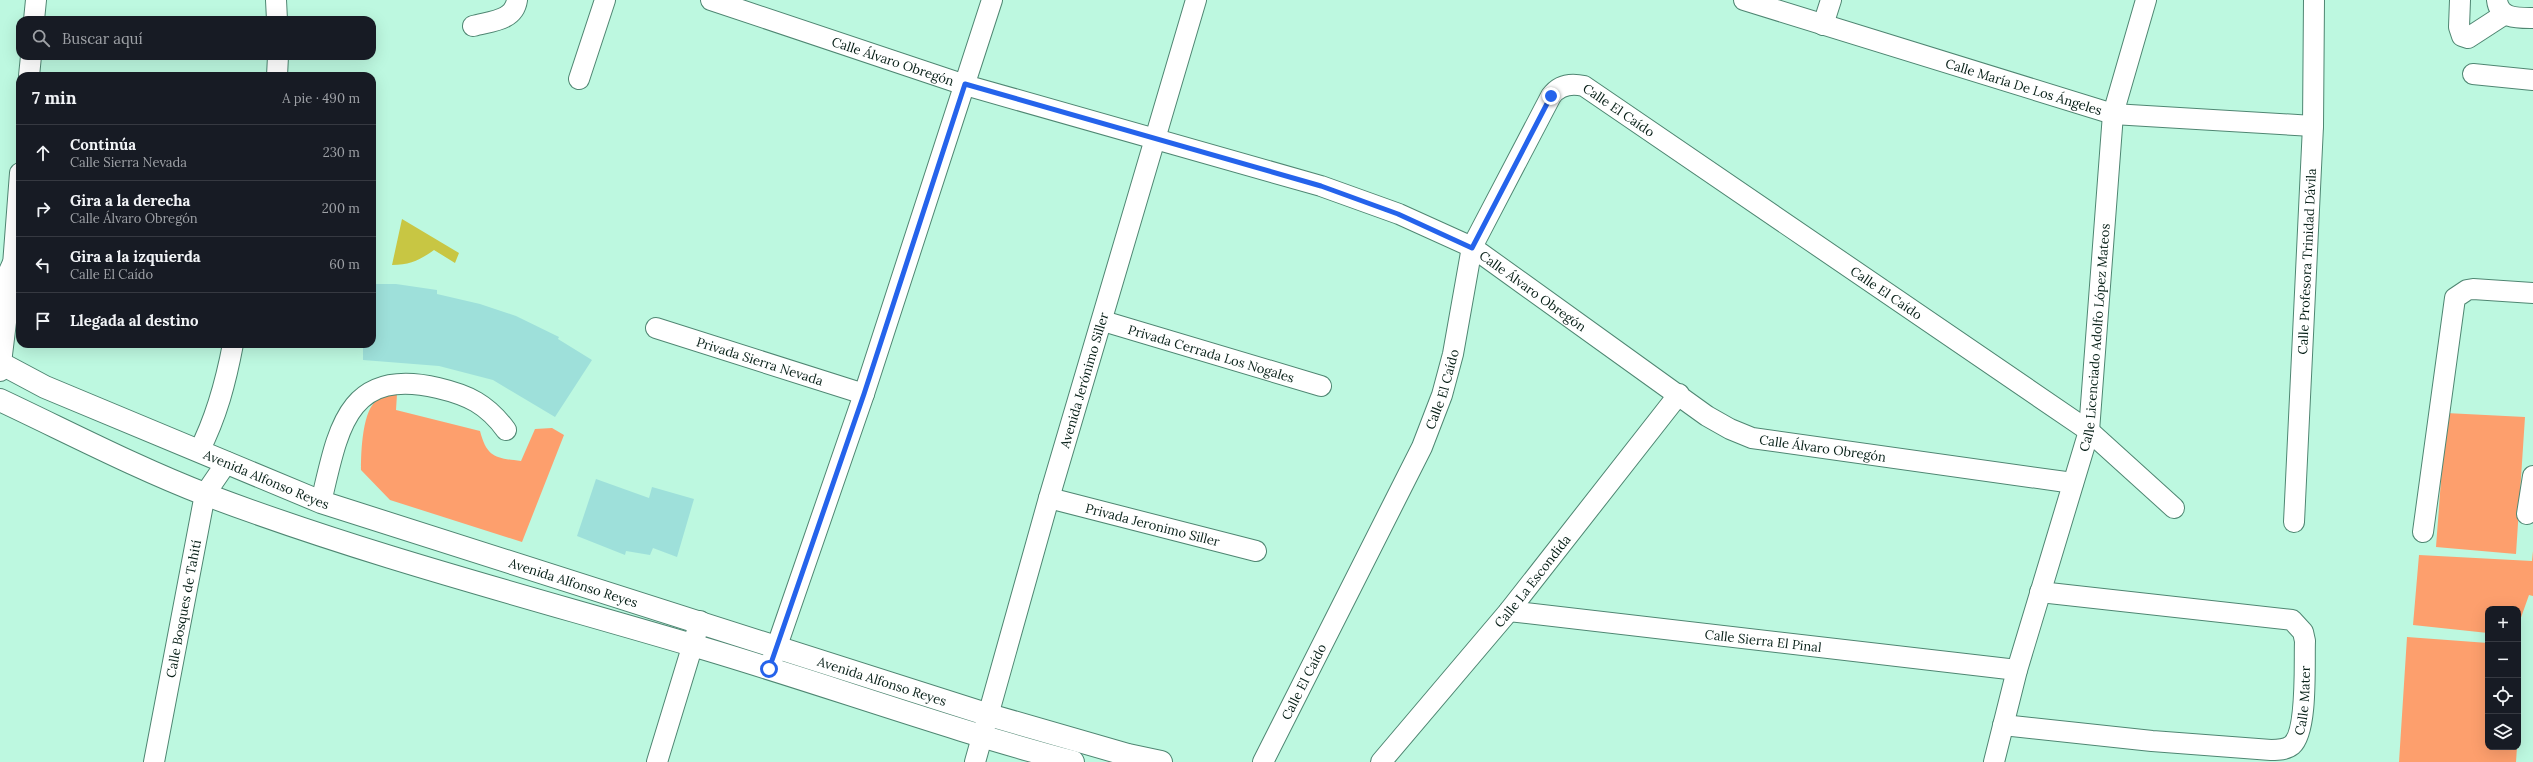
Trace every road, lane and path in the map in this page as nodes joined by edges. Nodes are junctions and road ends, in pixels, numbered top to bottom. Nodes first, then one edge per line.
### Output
1 (36, 0) edge
2 (276, 0) edge
3 (518, 0) edge
4 (605, 0) edge
5 (712, 0) edge
6 (992, 0) edge
7 (1196, 0) edge
8 (1744, 0) edge
9 (1830, 0) edge
10 (2146, 0) edge
11 (2314, 0) edge
12 (2460, 0) edge
13 (2501, 7) edge
14 (34, 16) edge
15 (277, 16) edge
16 (2533, 18) edge
17 (1823, 25) junction
18 (473, 26) dead end
19 (31, 60) edge
20 (278, 60) edge
21 (29, 72) edge
22 (277, 72) edge
23 (2473, 74) dead end
24 (579, 79) dead end
25 (2533, 80) edge
26 (965, 84) junction
27 (2113, 114) junction
28 (2313, 126) junction
29 (1155, 137) junction
30 (16, 225) edge
31 (1472, 248) junction
32 (13, 264) junction
33 (0, 294) edge
34 (2533, 294) edge
35 (1103, 321) junction
36 (656, 328) dead end
37 (232, 348) edge
38 (0, 366) edge
39 (1321, 386) dead end
40 (864, 394) junction
41 (1678, 394) junction
42 (0, 400) edge
43 (506, 430) dead end
44 (2089, 431) junction
45 (199, 450) junction
46 (227, 462) junction
47 (2533, 476) edge
48 (2073, 483) junction
49 (205, 494) junction
50 (1049, 498) junction
51 (321, 502) junction
52 (2174, 508) dead end
53 (2527, 514) dead end
54 (2294, 522) dead end
55 (2422, 532) dead end
56 (1256, 551) dead end
57 (2040, 592) junction
58 (1509, 611) junction
59 (700, 621) junction
60 (694, 645) junction
61 (777, 646) junction
62 (769, 669) junction
63 (2017, 670) junction
64 (989, 715) junction
65 (2003, 725) junction
66 (982, 738) junction
67 (154, 762) edge
68 (657, 762) edge
69 (975, 762) edge
70 (1073, 762) edge
71 (1161, 762) edge
72 (1263, 762) edge
73 (1381, 762) edge
74 (1994, 762) edge

1 - 14 street
2 - 15 street
3 - 18 street
4 - 24 street
5 - 26 street, Calle Álvaro Obregón
6 - 26 street
7 - 29 street, Avenida Jerónimo Siller
8 - 17 street, Calle María De Los Ángeles
9 - 17 street
10 - 27 street, Calle Licenciado Adolfo López Mateos
11 - 28 street, Calle Profesora Trinidad Dávila
12 - 13 street
13 - 16 street
17 - 27 street, Calle María De Los Ángeles
19 - 21 street
20 - 22 street
23 - 25 street
26 - 29 street, Calle Álvaro Obregón
26 - 40 street
27 - 28 street, Calle María De Los Ángeles
27 - 44 street, Calle Licenciado Adolfo López Mateos
28 - 54 street, Calle Profesora Trinidad Dávila
29 - 31 street, Calle Álvaro Obregón
29 - 35 street, Avenida Jerónimo Siller
30 - 32 street
31 - 41 street, Calle Álvaro Obregón
31 - 44 street, Calle El Caído
31 - 72 street, Calle El Caído
32 - 33 main road
32 - 38 street
34 - 55 street
35 - 39 street, Privada Cerrada Los Nogales
35 - 50 street, Avenida Jerónimo Siller
36 - 40 street, Privada Sierra Nevada
37 - 45 street
38 - 45 main road, Avenida Alfonso Reyes
40 - 61 street
41 - 48 street, Calle Álvaro Obregón
41 - 58 street, Calle La Escondida
42 - 49 main road, Avenida Alfonso Reyes
43 - 51 street
44 - 48 street, Calle Licenciado Adolfo López Mateos
44 - 52 street, Calle El Caído
45 - 46 main road, Avenida Alfonso Reyes
46 - 49 street, Calle Bosques de Tahití
46 - 51 main road, Avenida Alfonso Reyes
47 - 53 street
48 - 57 street, Calle Licenciado Adolfo López Mateos
49 - 60 main road, Avenida Alfonso Reyes
49 - 67 street, Calle Bosques de Tahití
50 - 56 street, Privada Jeronimo Siller
50 - 64 street, Avenida Jerónimo Siller
51 - 59 main road, Avenida Alfonso Reyes
57 - 63 street, Calle Licenciado Adolfo López Mateos
57 - 65 street, Calle Mater
58 - 63 street, Calle Sierra El Pinal
58 - 73 street, Calle La Escondida
59 - 60 street
59 - 61 main road, Avenida Alfonso Reyes
60 - 62 main road, Avenida Alfonso Reyes
60 - 68 street
61 - 62 street
61 - 64 main road, Avenida Alfonso Reyes
62 - 66 main road, Avenida Alfonso Reyes
63 - 65 street, Calle Licenciado Adolfo López Mateos
64 - 66 street, Avenida Jerónimo Siller
64 - 71 main road, Avenida Alfonso Reyes
65 - 74 street, Calle Licenciado Adolfo López Mateos
66 - 69 street, Avenida Jerónimo Siller
66 - 70 main road, Avenida Alfonso Reyes

